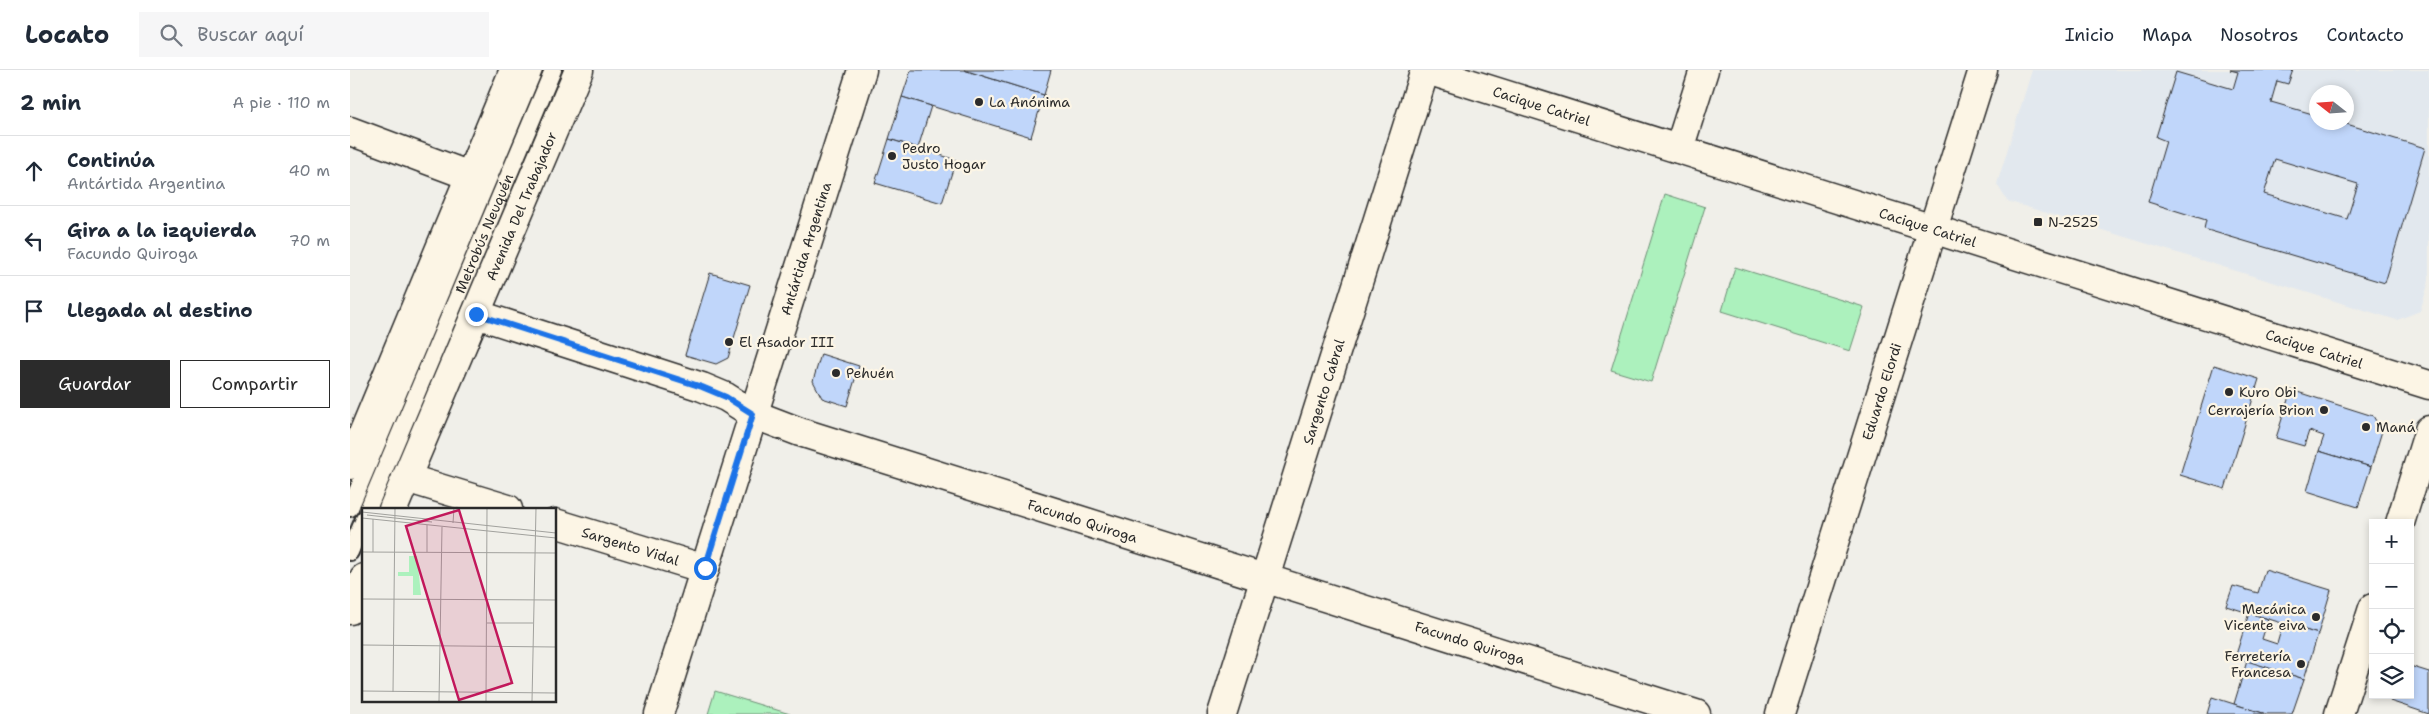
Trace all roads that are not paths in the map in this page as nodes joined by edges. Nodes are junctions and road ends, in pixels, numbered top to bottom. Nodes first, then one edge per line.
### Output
1 (514, 70) edge
2 (534, 70) edge
3 (554, 70) edge
4 (579, 70) edge
5 (862, 70) edge
6 (1426, 70) edge
7 (1704, 70) edge
8 (1983, 70) edge
9 (350, 131) edge
10 (1679, 149) junction
11 (470, 176) junction
12 (1933, 229) junction
13 (476, 314) junction
14 (2429, 385) edge
15 (753, 414) junction
16 (2429, 430) edge
17 (350, 465) edge
18 (406, 478) junction
19 (350, 508) edge
20 (368, 508) edge
21 (393, 508) edge
22 (505, 508) edge
23 (2401, 519) edge
24 (556, 523) edge
25 (362, 524) edge
26 (350, 552) edge
27 (705, 568) junction
28 (1264, 578) junction
29 (362, 583) edge
30 (2373, 609) edge
31 (350, 610) edge
32 (659, 714) edge
33 (1222, 714) edge
34 (1696, 714) edge
35 (1780, 714) edge
36 (2339, 714) edge

1 - 11 street
2 - 19 lane, Metrobús Neuquén
3 - 20 lane, Metrobús Neuquén
4 - 13 street, Avenida Del Trabajador
5 - 15 street, Antártida Argentina
6 - 10 street, Cacique Catriel
6 - 28 street, Sargento Cabral
7 - 10 street
8 - 12 street, Eduardo Elordi
9 - 11 street
10 - 12 street, Cacique Catriel
11 - 17 street
12 - 14 street, Cacique Catriel
12 - 35 street, Eduardo Elordi
13 - 15 street, Facundo Quiroga
13 - 18 street, Avenida Del Trabajador
15 - 27 street, Antártida Argentina
15 - 28 street, Facundo Quiroga
16 - 23 street
18 - 21 street, Avenida Del Trabajador
18 - 22 street
24 - 27 street, Sargento Vidal
25 - 26 lane
27 - 32 street, Antártida Argentina
28 - 33 street, Sargento Cabral
28 - 34 street, Facundo Quiroga
29 - 31 street
30 - 36 street

